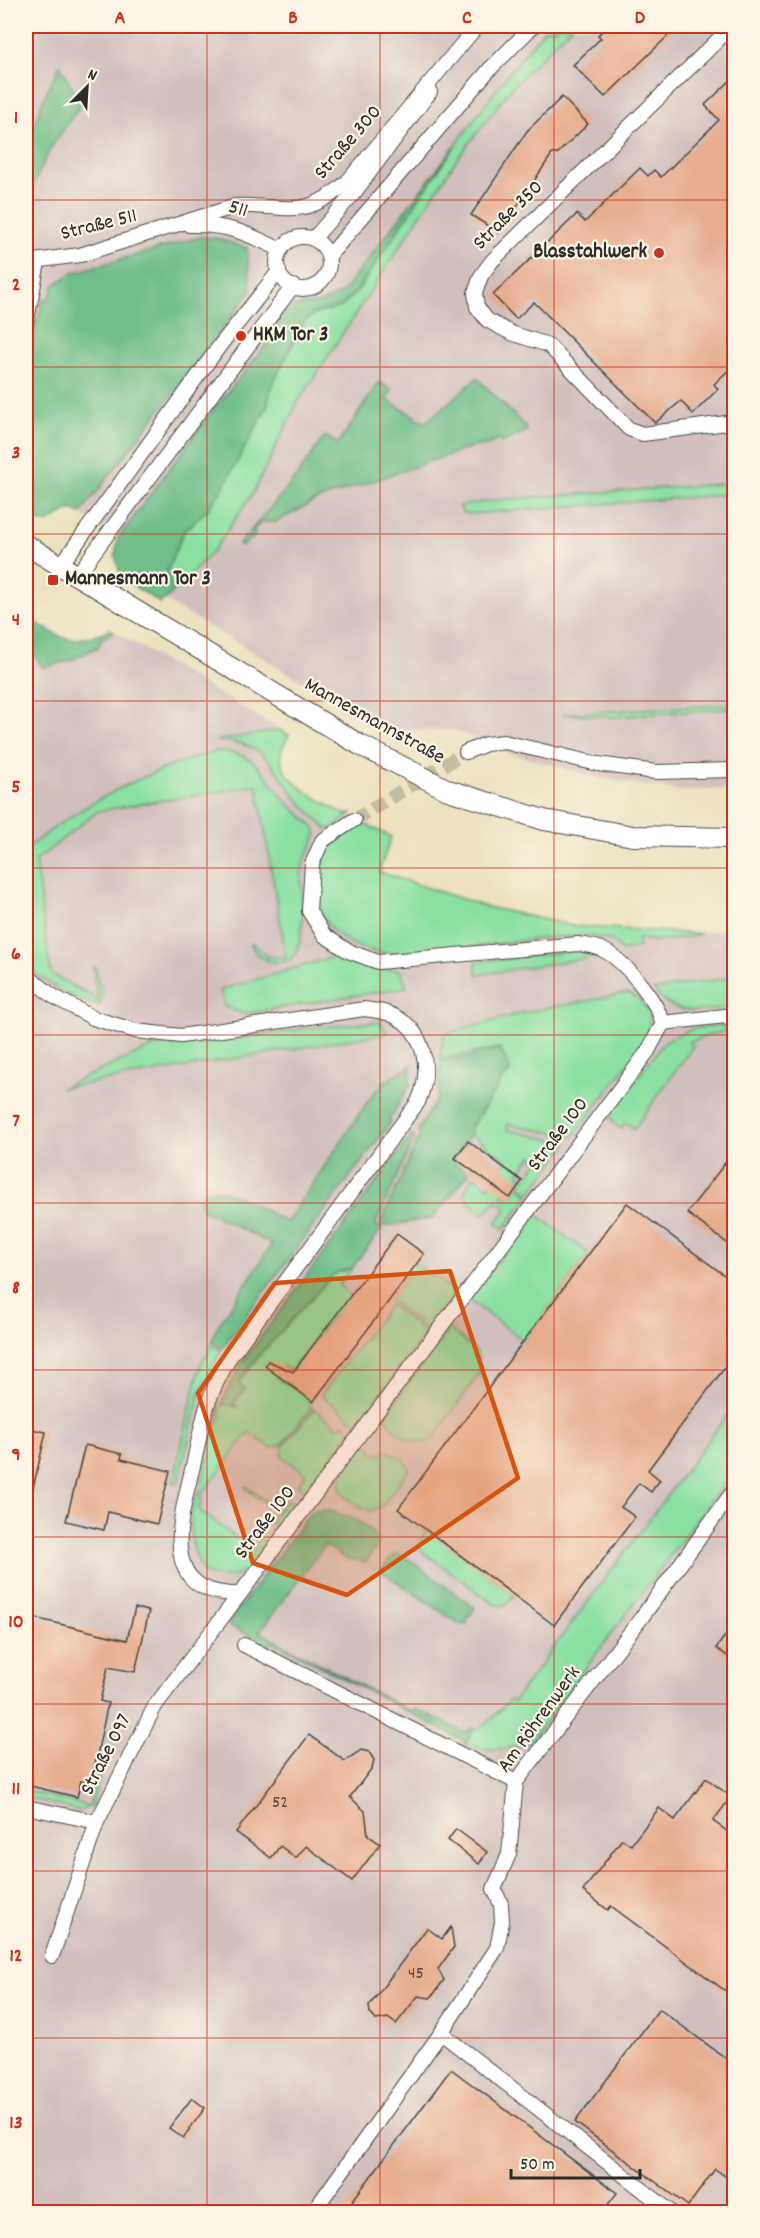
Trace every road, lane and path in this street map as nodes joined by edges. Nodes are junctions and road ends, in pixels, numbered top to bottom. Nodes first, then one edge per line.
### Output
1 (477, 26) edge
2 (533, 26) edge
3 (724, 26) edge
4 (459, 44) junction
5 (181, 226) junction
6 (313, 239) junction
7 (281, 250) junction
8 (328, 257) junction
9 (32, 262) edge
10 (279, 271) junction
11 (293, 286) junction
12 (26, 325) edge
13 (735, 422) edge
14 (26, 545) edge
15 (69, 570) junction
16 (466, 752) tunnel mouth
17 (735, 770) edge
18 (354, 820) tunnel mouth
19 (735, 838) edge
20 (26, 975) edge
21 (735, 1015) edge
22 (663, 1023) junction
23 (735, 1490) edge
24 (240, 1594) junction
25 (244, 1645) dead end
26 (516, 1782) junction
27 (26, 1807) edge
28 (97, 1822) junction
29 (52, 1956) dead end
30 (441, 2033) junction
31 (313, 2212) edge
32 (671, 2212) edge

1 - 4 street, Straße 300
2 - 8 street
3 - 13 street, Straße 350
4 - 5 street, Straße 300
4 - 6 street
5 - 7 street, 511
5 - 9 street, Straße 511
6 - 7 street
6 - 8 street
7 - 10 street
8 - 11 street
9 - 12 street
10 - 11 street
10 - 15 street
11 - 15 street
14 - 15 main road, Mannesmannstraße
15 - 19 main road, Mannesmannstraße
16 - 17 street
18 - 22 street
20 - 24 street, Straße 100
21 - 22 street
22 - 24 street, Straße 100
23 - 26 street, Am Röhrenwerk
24 - 28 street, Straße 097
25 - 26 street
26 - 30 street, Am Röhrenwerk
27 - 28 street
28 - 29 street, Straße 097
30 - 31 street, Am Röhrenwerk
30 - 32 street

